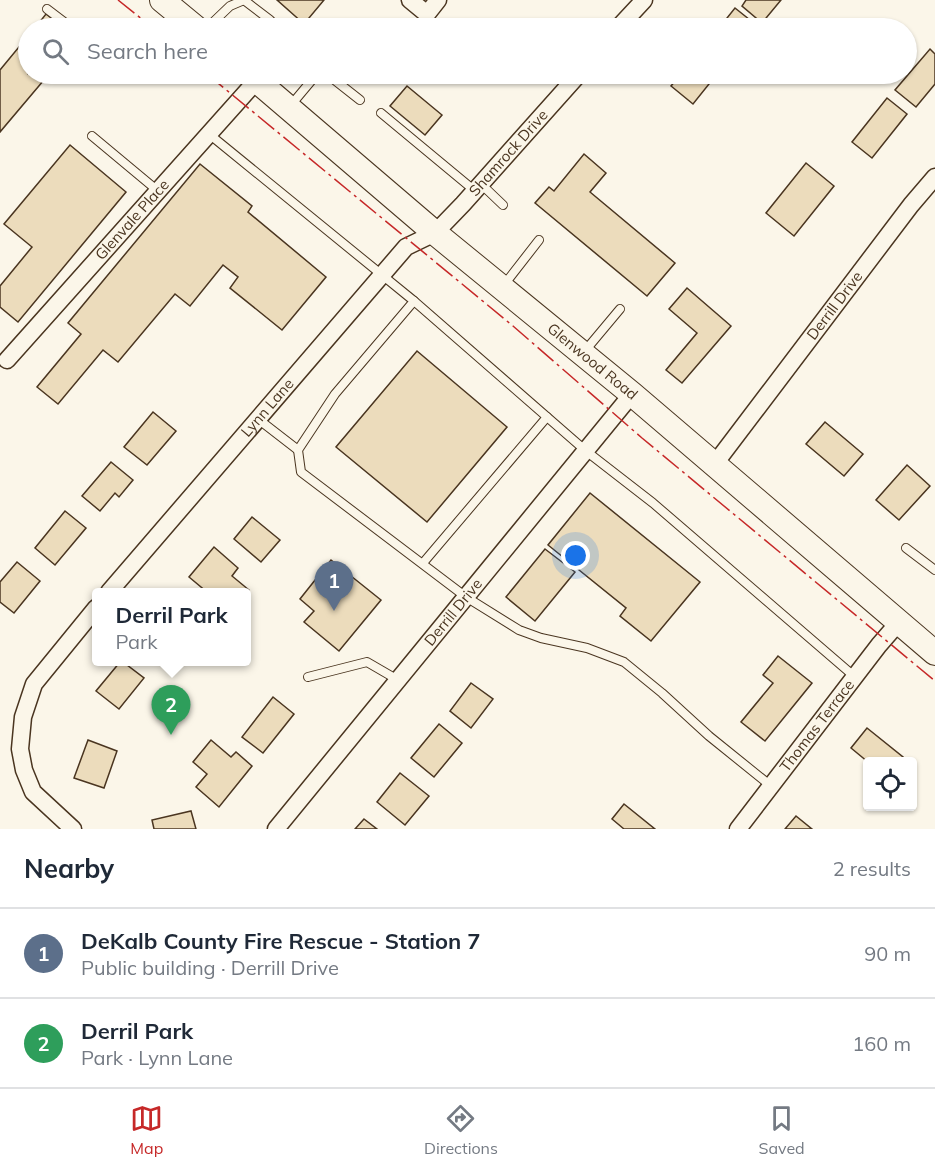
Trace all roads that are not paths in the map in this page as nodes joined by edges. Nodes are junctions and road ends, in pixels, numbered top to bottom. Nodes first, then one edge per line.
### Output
1 (162, 0) edge
2 (244, 0) edge
3 (410, 0) edge
4 (438, 0) edge
5 (644, 0) edge
6 (47, 9) dead end
7 (59, 18) edge
8 (184, 18) edge
9 (217, 18) edge
10 (267, 18) edge
11 (627, 18) edge
12 (250, 84) edge
13 (264, 84) edge
14 (308, 84) edge
15 (340, 84) edge
16 (570, 84) edge
17 (360, 100) dead end
18 (288, 108) junction
19 (381, 113) dead end
20 (209, 134) junction
21 (92, 136) dead end
22 (935, 177) edge
23 (478, 187) junction
24 (158, 190) junction
25 (503, 204) dead end
26 (435, 233) junction
27 (539, 240) dead end
28 (382, 275) junction
29 (501, 287) junction
30 (414, 301) junction
31 (620, 309) dead end
32 (583, 354) junction
33 (7, 360) dead end
34 (632, 394) junction
35 (547, 417) junction
36 (258, 419) junction
37 (298, 450) junction
38 (586, 451) junction
39 (714, 465) junction
40 (906, 548) dead end
41 (423, 563) junction
42 (935, 570) edge
43 (112, 588) edge
44 (466, 597) junction
45 (92, 613) edge
46 (899, 622) junction
47 (935, 653) edge
48 (308, 677) dead end
49 (855, 677) junction
50 (398, 680) junction
51 (771, 786) junction
52 (73, 829) edge
53 (276, 829) edge
54 (738, 829) edge

1 - 8 main road
2 - 9 lane
2 - 10 lane
3 - 4 street
5 - 11 street
6 - 7 lane
12 - 20 street, Glenvale Place
13 - 18 main road, Glenwood Road
14 - 18 lane
15 - 17 lane
16 - 23 street, Shamrock Drive
18 - 26 main road, Glenwood Road
19 - 23 lane
20 - 24 street, Glenvale Place
20 - 28 lane
21 - 24 lane
22 - 39 street, Derrill Drive
23 - 25 lane
23 - 26 street, Shamrock Drive
24 - 33 street, Glenvale Place
26 - 28 street, Lynn Lane
26 - 29 main road, Glenwood Road
27 - 29 lane
28 - 30 lane
28 - 36 street, Lynn Lane
29 - 32 main road, Glenwood Road
30 - 35 lane
30 - 37 lane
31 - 32 lane
32 - 34 main road, Glenwood Road
34 - 38 street, Derrill Drive
34 - 39 main road, Glenwood Road
35 - 38 lane
35 - 41 lane
36 - 37 lane
36 - 43 street, Lynn Lane
37 - 41 lane
38 - 44 street, Derrill Drive
38 - 49 lane
39 - 46 main road, Glenwood Road
40 - 42 lane
41 - 44 lane
44 - 50 street, Derrill Drive
44 - 51 lane
45 - 52 street
46 - 47 main road, Glenwood Road
46 - 49 street, Thomas Terrace
48 - 50 lane
49 - 51 street, Thomas Terrace
50 - 53 street, Derrill Drive
51 - 54 street, Thomas Terrace

